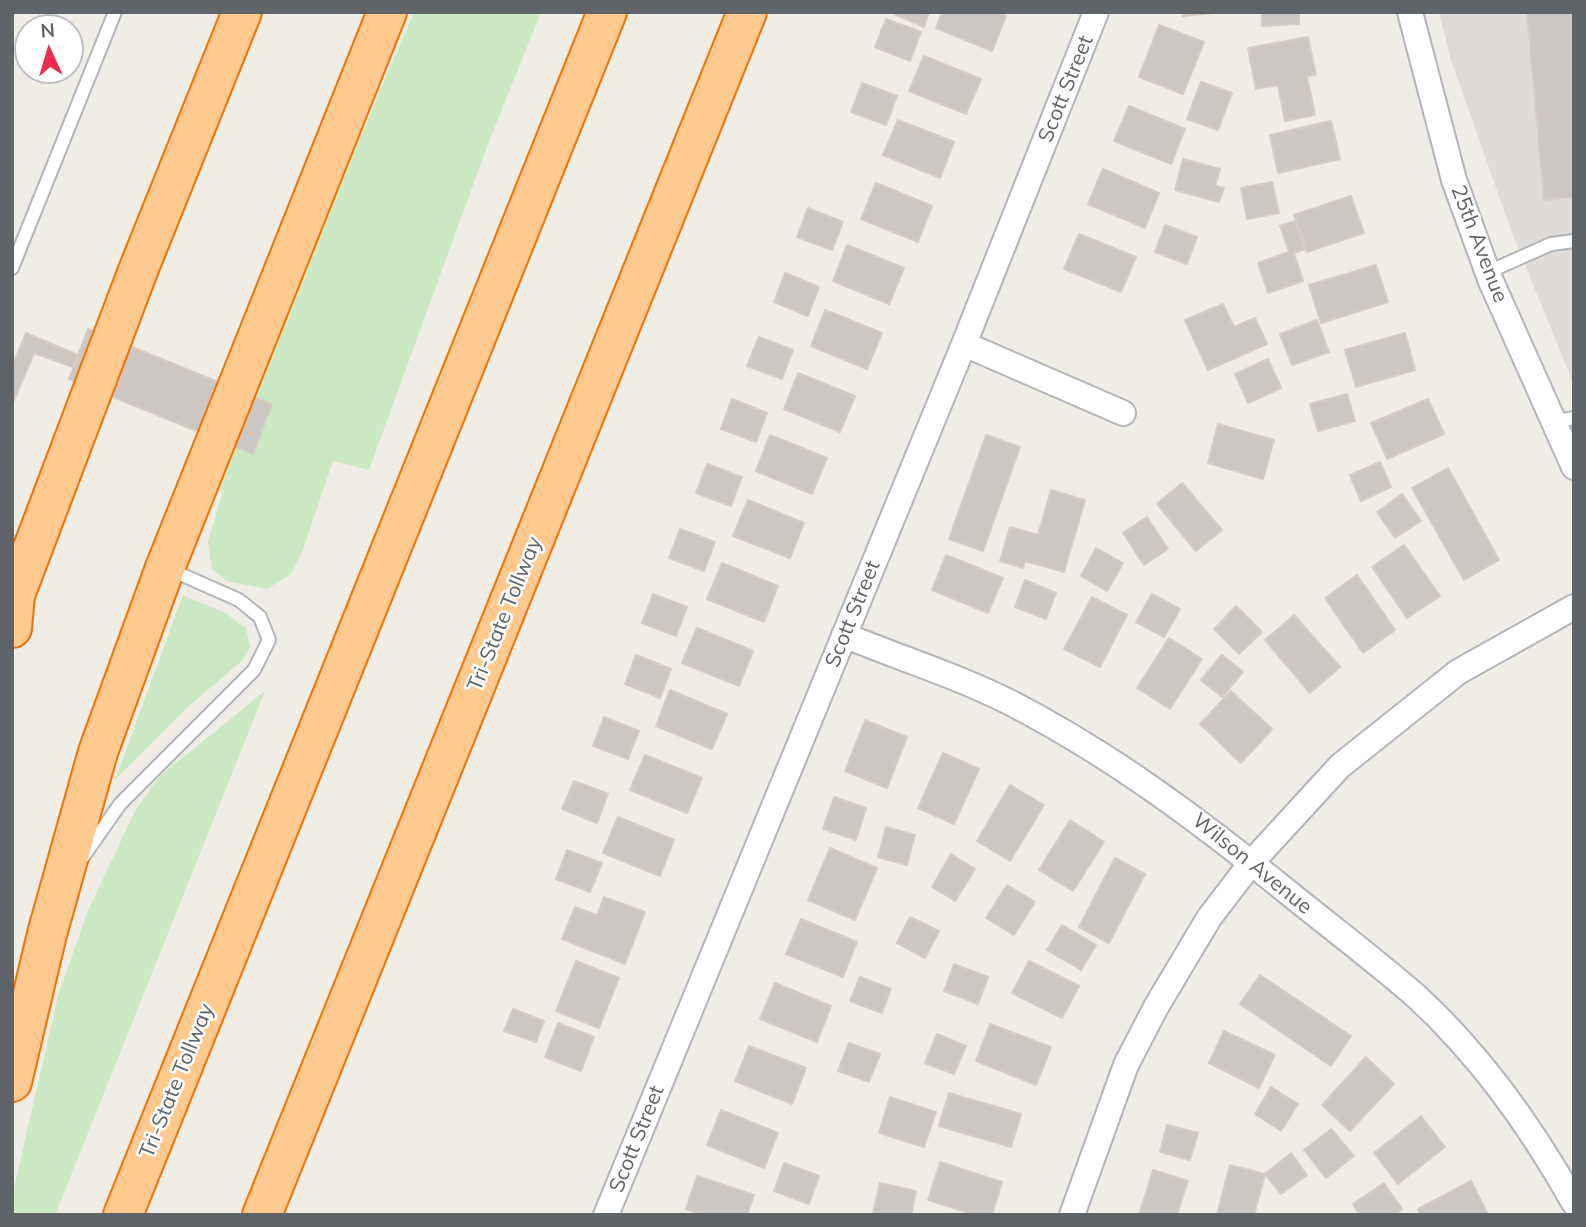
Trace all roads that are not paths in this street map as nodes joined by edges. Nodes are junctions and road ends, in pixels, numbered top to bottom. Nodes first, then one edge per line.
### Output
1 (115, 12) edge
2 (242, 12) edge
3 (387, 12) edge
4 (607, 12) edge
5 (747, 12) edge
6 (1096, 12) edge
7 (1410, 12) edge
8 (1574, 241) edge
9 (12, 268) edge
10 (1488, 272) junction
11 (964, 344) junction
12 (1123, 413) dead end
13 (1563, 420) edge
14 (1574, 467) edge
15 (166, 568) junction
16 (18, 572) edge
17 (1574, 607) edge
18 (12, 628) edge
19 (844, 635) junction
20 (1251, 863) junction
21 (47, 934) junction
22 (12, 1082) edge
23 (1574, 1203) edge
24 (123, 1215) edge
25 (262, 1215) edge
26 (606, 1215) edge
27 (1072, 1215) edge

1 - 9 lane
2 - 16 highway
3 - 15 highway
4 - 24 highway, Tri-State Tollway
5 - 25 highway, Tri-State Tollway
6 - 11 street, Scott Street
7 - 10 street, 25th Avenue
8 - 10 lane
10 - 13 street, 25th Avenue
11 - 12 street
11 - 19 street, Scott Street
13 - 14 street, 25th Avenue
15 - 21 highway
15 - 21 lane
16 - 18 highway
17 - 20 street
19 - 20 street, Wilson Avenue
19 - 26 street, Scott Street
20 - 23 street, Wilson Avenue
20 - 27 street
21 - 22 highway

